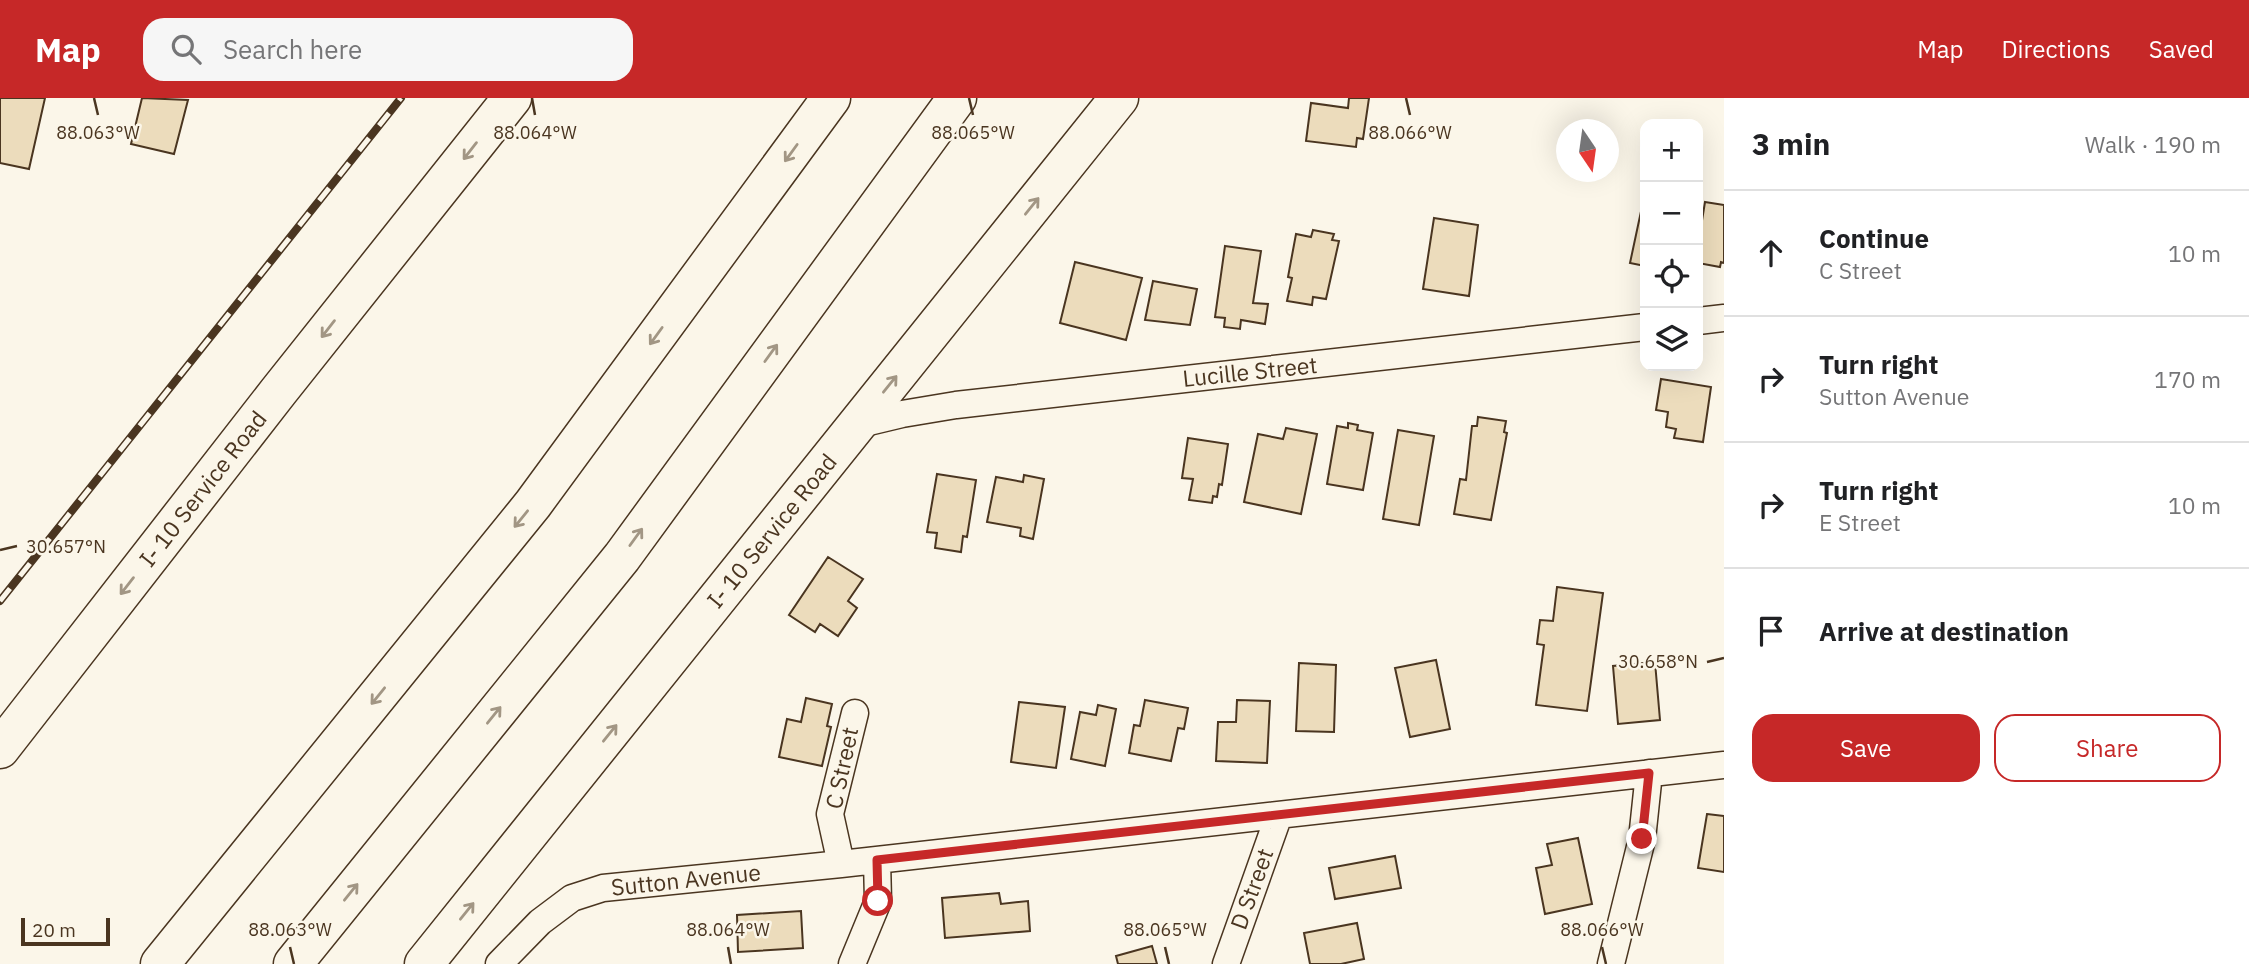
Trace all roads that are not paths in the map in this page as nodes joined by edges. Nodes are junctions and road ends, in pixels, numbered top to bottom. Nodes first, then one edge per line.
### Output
1 (512, 98) edge
2 (831, 98) edge
3 (957, 98) edge
4 (1119, 98) edge
5 (1724, 318) edge
6 (1703, 320) edge
7 (1640, 328) edge
8 (856, 425) junction
9 (855, 713) dead end
10 (0, 749) edge
11 (1724, 765) edge
12 (1649, 773) junction
13 (1279, 815) junction
14 (877, 860) junction
15 (841, 864) junction
16 (160, 964) edge
17 (293, 964) edge
18 (425, 964) edge
19 (499, 964) edge
20 (852, 964) edge
21 (1226, 964) edge
22 (1611, 964) edge

1 -> 10 main road, I- 10 Service Road
2 -> 16 main road
17 -> 3 main road
8 -> 4 main road, I- 10 Service Road
5 - 6 street
7 - 8 street, Lucille Street
18 -> 8 main road, I- 10 Service Road
9 - 15 street, C Street
11 - 12 street
12 - 13 street
12 - 22 street
13 - 14 street
13 - 21 street, D Street
14 - 15 street, Sutton Avenue
14 - 20 street
15 - 19 street, Sutton Avenue

